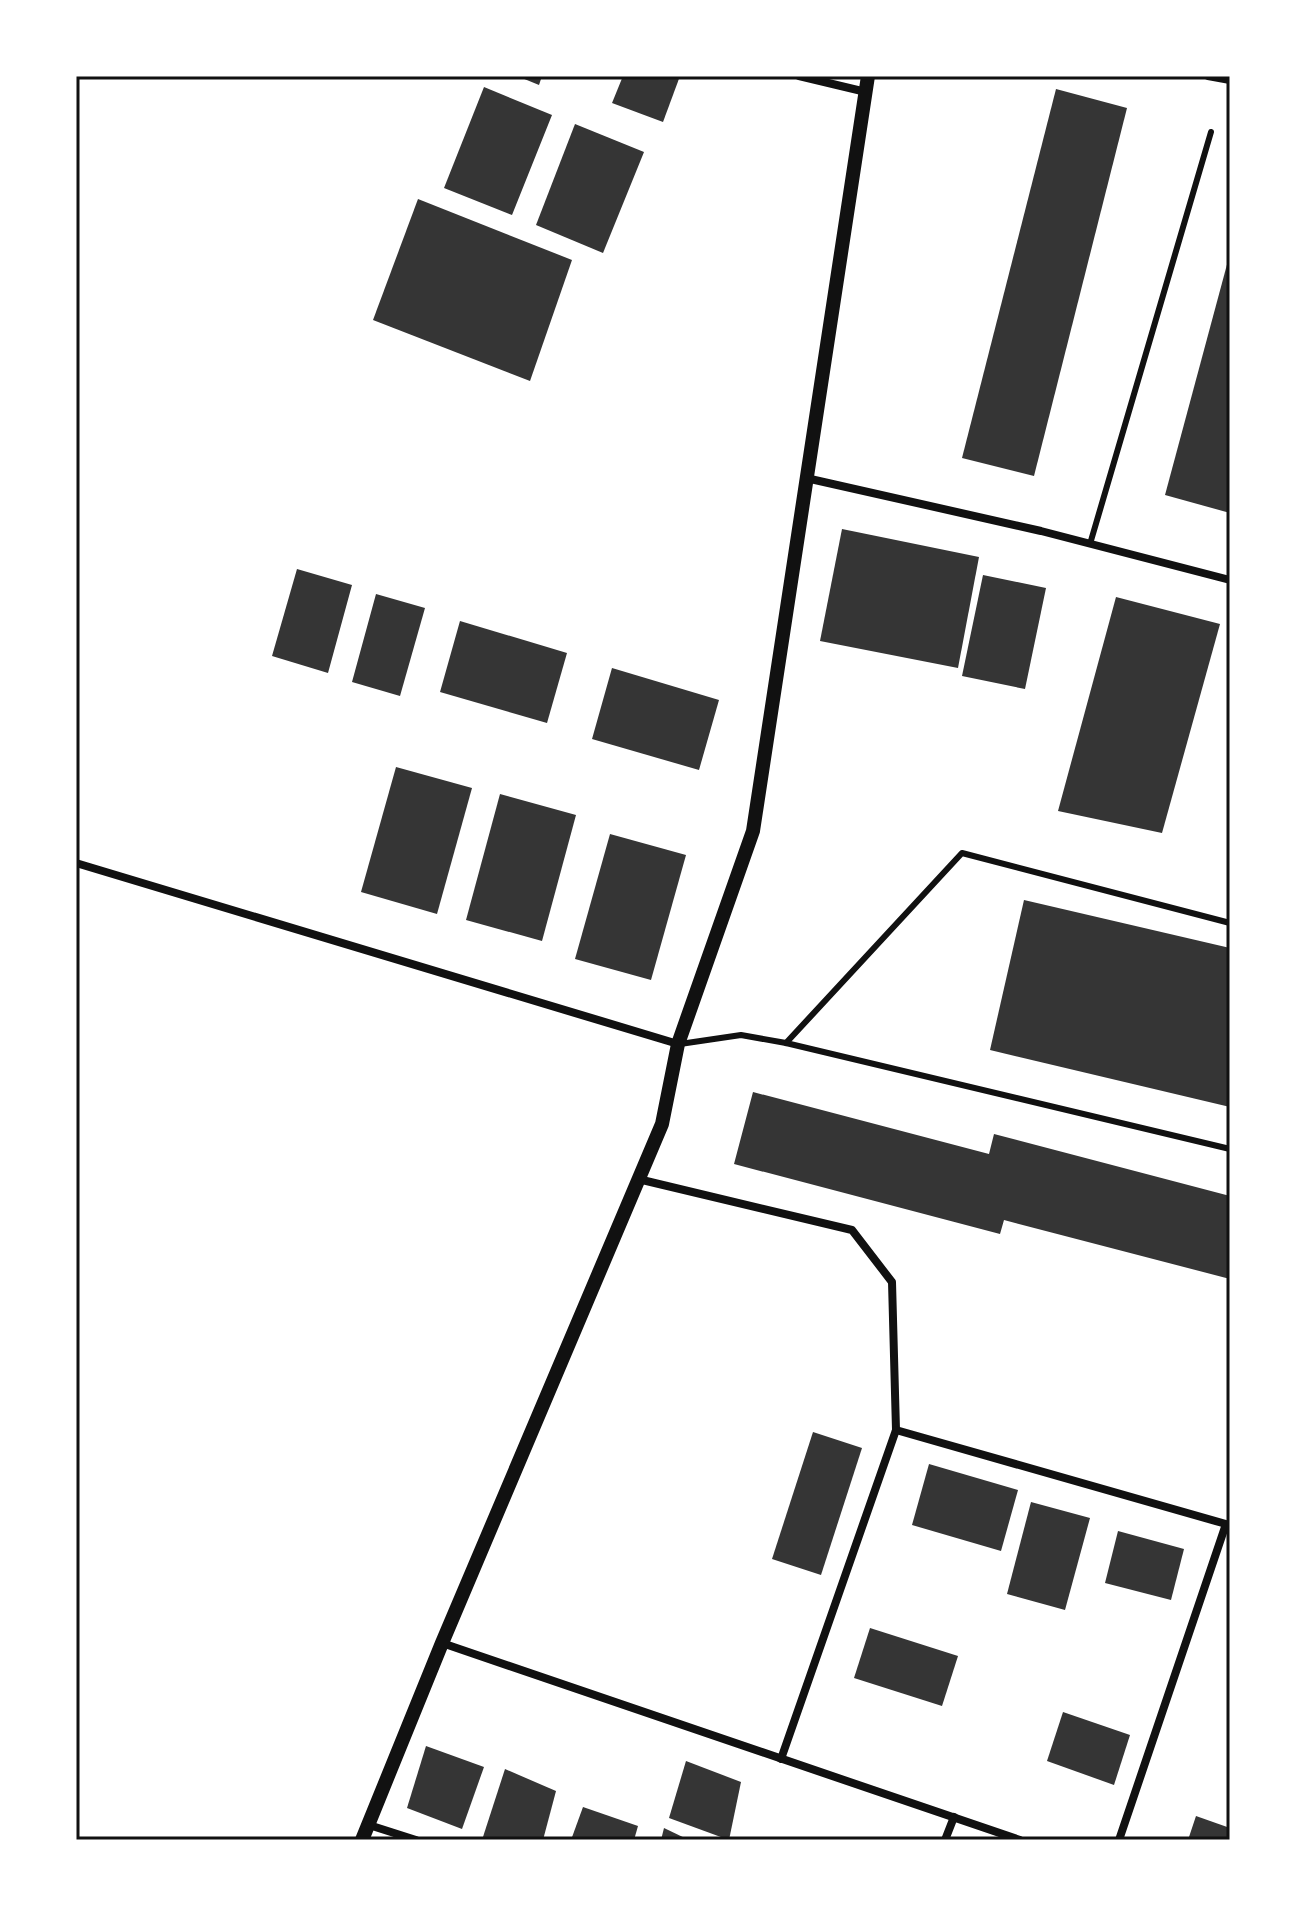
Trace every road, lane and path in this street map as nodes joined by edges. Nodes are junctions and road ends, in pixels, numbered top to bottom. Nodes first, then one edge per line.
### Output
1 (799, 76) edge
2 (868, 76) edge
3 (1208, 76) edge
4 (1230, 80) edge
5 (866, 92) junction
6 (1211, 132) dead end
7 (806, 478) junction
8 (1090, 544) junction
9 (1230, 580) edge
10 (76, 863) edge
11 (1230, 923) edge
12 (786, 1043) junction
13 (678, 1044) junction
14 (1230, 1149) edge
15 (638, 1179) junction
16 (896, 1430) junction
17 (442, 1643) junction
18 (781, 1759) junction
19 (954, 1817) junction
20 (369, 1825) junction
21 (362, 1840) edge
22 (416, 1840) edge
23 (945, 1840) edge
24 (1020, 1840) edge
25 (1119, 1840) edge

1 - 5 street
2 - 5 street
3 - 4 street
5 - 7 street
6 - 8 lane
7 - 8 street
7 - 13 street
8 - 9 street
10 - 13 street
11 - 12 lane
12 - 13 lane
12 - 14 lane
13 - 15 street
15 - 16 street
15 - 17 street
16 - 18 street
16 - 25 street
17 - 18 street
17 - 20 street
18 - 19 street
19 - 23 street
19 - 24 street
20 - 21 street
20 - 22 street

